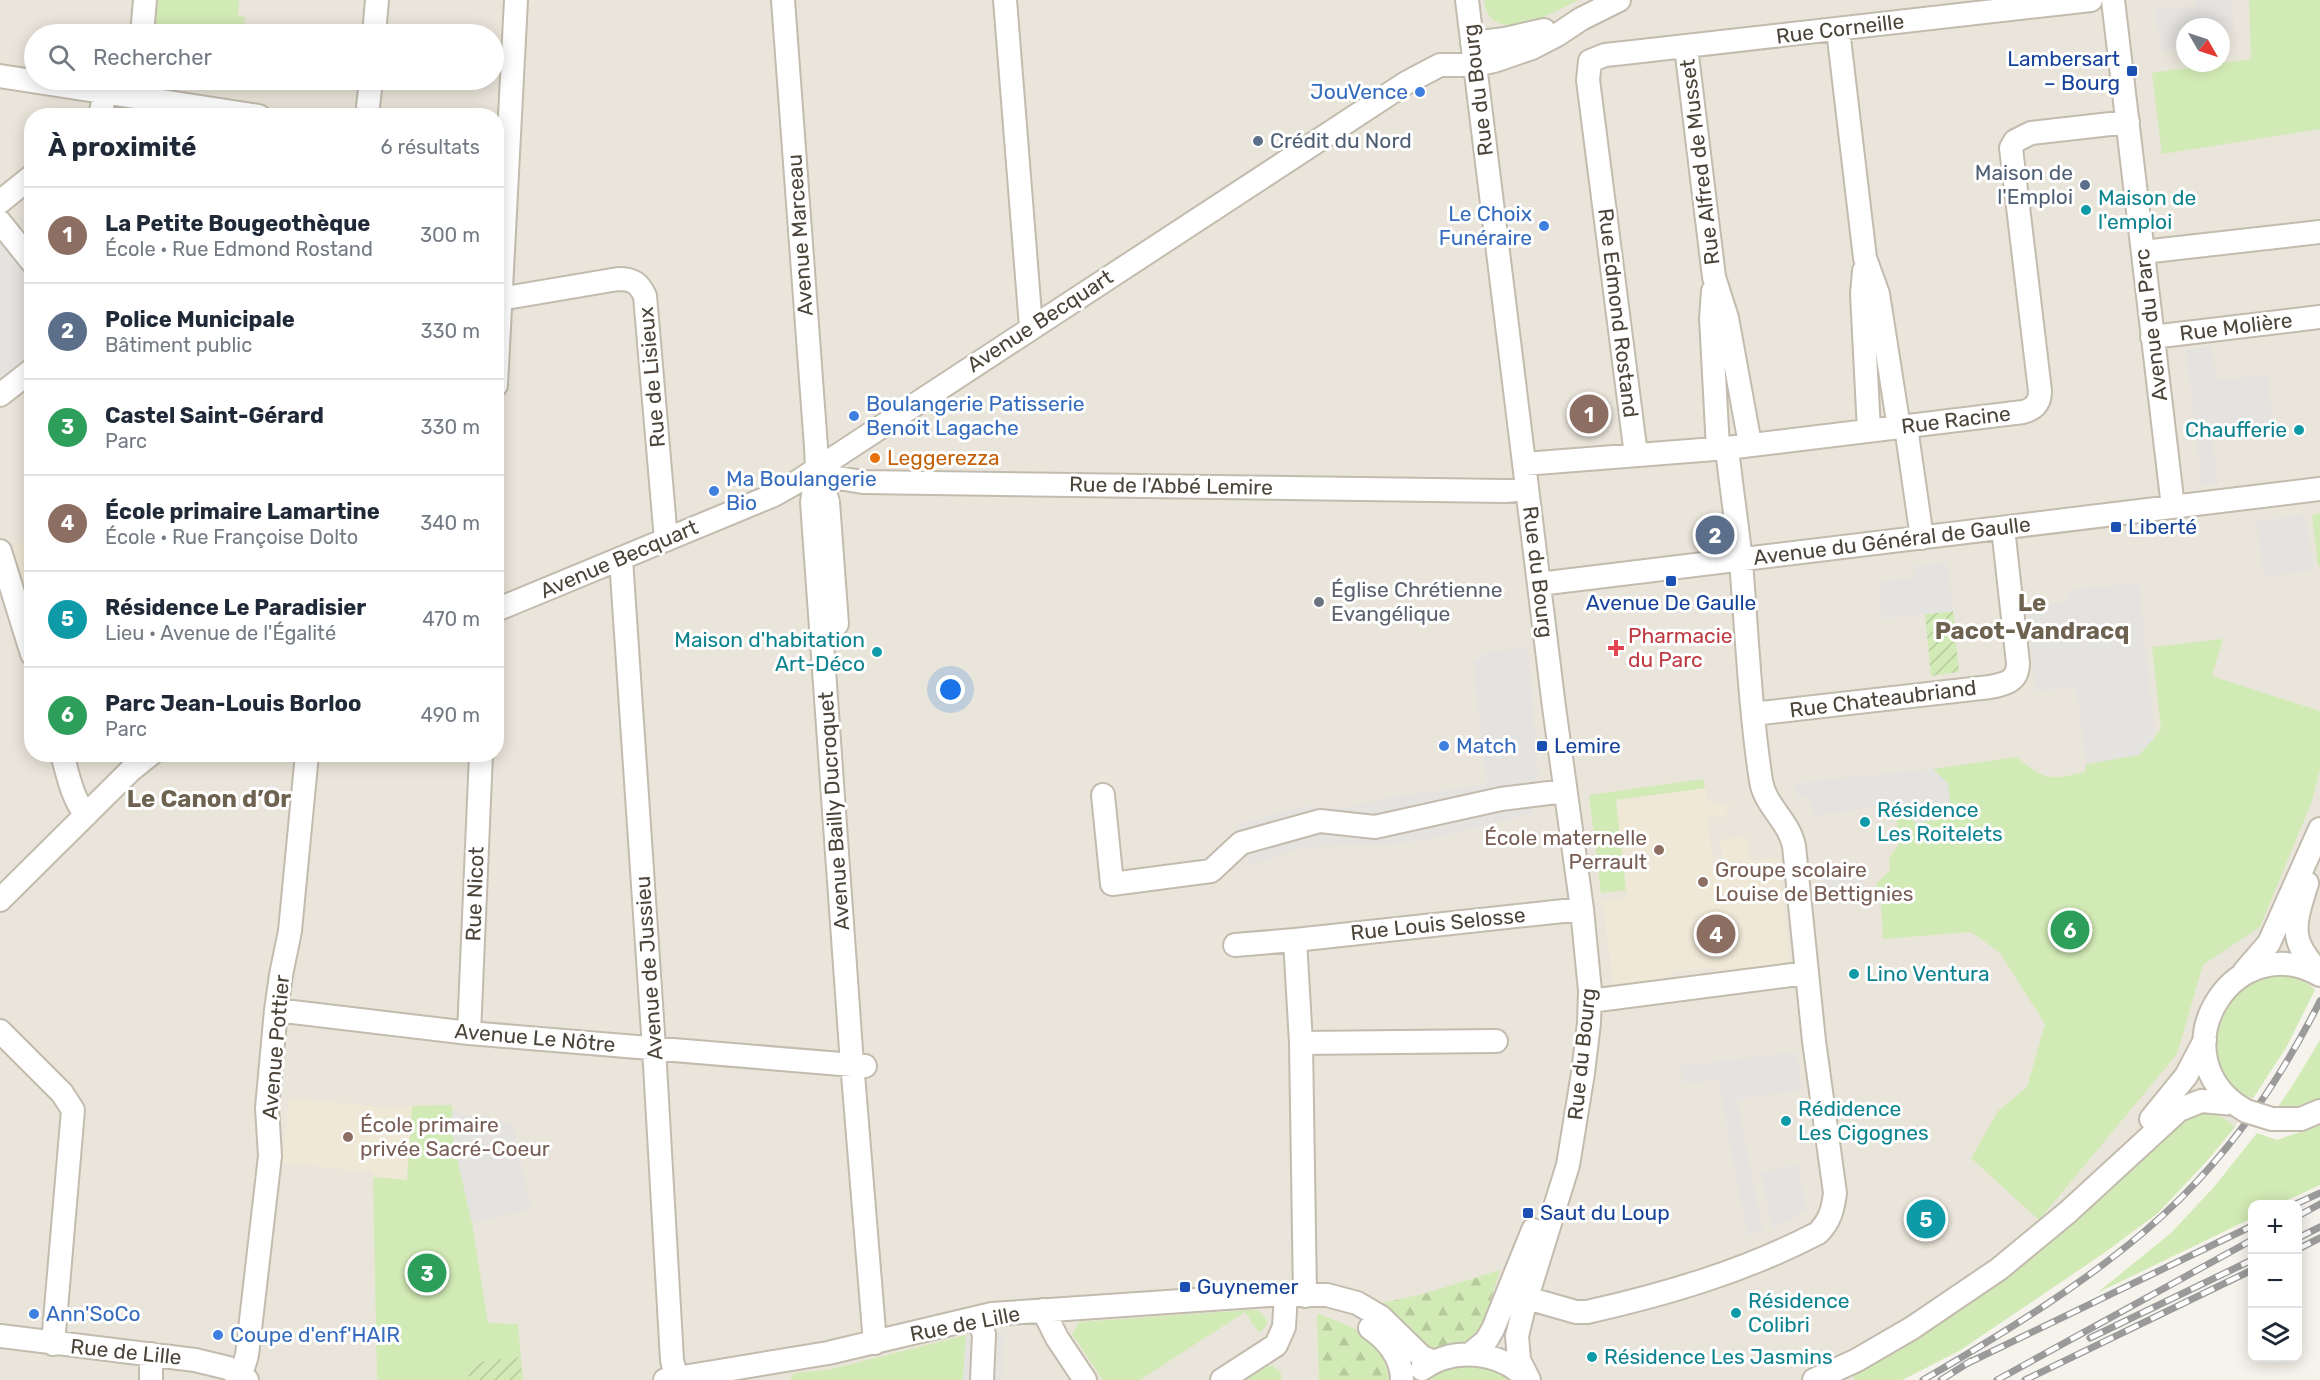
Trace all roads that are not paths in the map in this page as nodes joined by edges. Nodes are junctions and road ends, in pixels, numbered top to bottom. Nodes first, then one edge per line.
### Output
1 (145, 0) edge
2 (377, 0) edge
3 (516, 0) edge
4 (783, 0) edge
5 (1005, 0) edge
6 (1467, 0) edge
7 (1619, 0) edge
8 (2091, 0) edge
9 (2113, 0) edge
10 (1581, 19) junction
11 (143, 24) edge
12 (375, 24) edge
13 (1838, 30) junction
14 (1472, 43) junction
15 (1686, 48) junction
16 (1590, 61) joint
17 (1475, 65) junction
18 (0, 76) edge
19 (24, 80) edge
20 (90, 90) edge
21 (370, 90) edge
22 (122, 95) edge
23 (108, 108) edge
24 (207, 108) edge
25 (368, 108) edge
26 (2128, 122) junction
27 (24, 182) edge
28 (24, 197) edge
29 (0, 202) edge
30 (0, 216) edge
31 (0, 222) edge
32 (504, 224) edge
33 (2320, 232) edge
34 (24, 252) edge
35 (2143, 252) junction
36 (1865, 258) junction
37 (1714, 277) junction
38 (504, 298) edge
39 (2320, 317) edge
40 (1031, 327) junction
41 (2152, 337) junction
42 (24, 376) edge
43 (0, 395) edge
44 (1903, 427) junction
45 (1869, 431) junction
46 (1750, 444) junction
47 (1722, 448) junction
48 (1636, 455) junction
49 (1524, 464) junction
50 (817, 469) junction
51 (1527, 489) junction
52 (2320, 489) edge
53 (2173, 507) junction
54 (2003, 528) junction
55 (1922, 538) junction
56 (666, 540) junction
57 (0, 550) edge
58 (621, 558) junction
59 (1740, 560) junction
60 (1539, 584) junction
61 (504, 607) edge
62 (24, 628) edge
63 (1753, 714) junction
64 (64, 762) edge
65 (142, 762) edge
66 (306, 762) edge
67 (481, 762) edge
68 (1565, 791) junction
69 (1103, 795) dead end
70 (86, 814) junction
71 (2320, 829) edge
72 (2320, 841) edge
73 (0, 900) edge
74 (1582, 909) junction
75 (1295, 940) junction
76 (1235, 945) dead end
77 (1807, 973) junction
78 (2320, 975) edge
79 (2238, 977) junction
80 (1590, 1001) junction
81 (276, 1010) junction
82 (0, 1031) edge
83 (469, 1033) junction
84 (2205, 1040) junction
85 (1496, 1041) dead end
86 (1301, 1043) junction
87 (654, 1048) junction
88 (859, 1066) junction
89 (2235, 1104) junction
90 (2320, 1112) edge
91 (1572, 1144) junction
92 (2083, 1198) junction
93 (1295, 1295) junction
94 (1527, 1298) junction
95 (1043, 1310) junction
96 (977, 1318) junction
97 (0, 1336) edge
98 (882, 1341) junction
99 (53, 1344) junction
100 (151, 1354) junction
101 (1470, 1354) junction
102 (1434, 1362) junction
103 (777, 1371) edge
104 (244, 1377) edge
105 (670, 1378) edge
106 (151, 1380) edge
107 (982, 1380) edge
108 (1085, 1380) edge
109 (1222, 1380) edge
110 (1402, 1380) edge
111 (1410, 1380) edge
112 (1528, 1380) edge
113 (1814, 1380) edge

1 - 11 street
2 - 12 street
3 - 32 street
4 - 50 street, Avenue Marceau
5 - 40 street
6 - 14 street, Rue du Bourg
7 - 10 street
8 - 13 street, Rue Corneille
9 - 26 street, Avenue du Parc
10 - 14 street
10 - 17 street, Avenue Becquart
13 - 15 street, Rue Corneille
13 - 36 street
14 - 17 street, Rue du Bourg
15 - 16 street, Rue Corneille
15 - 37 street, Rue Alfred de Musset
16 - 48 street, Rue Edmond Rostand
17 - 40 street, Avenue Becquart
17 - 49 street, Rue du Bourg
18 - 19 street
20 - 22 street
21 - 25 street
22 - 23 street
22 - 24 street
26 - 35 street, Avenue du Parc
26 - 44 street, Rue Racine
27 - 29 street
28 - 30 street
31 - 34 street
33 - 35 street
35 - 41 street, Avenue du Parc
36 - 44 street
36 - 45 street
37 - 46 street, Rue Alfred de Musset
37 - 47 street, Rue Alfred de Musset
38 - 56 street, Rue de Lisieux
39 - 41 street, Rue Molière
40 - 50 street, Avenue Becquart
41 - 53 street, Avenue du Parc
42 - 43 street
44 - 45 street, Rue Racine
44 - 55 street
45 - 46 street, Rue Racine
46 - 47 street, Rue Racine
47 - 48 street, Rue Racine
47 - 59 street, Rue Alfred de Musset
48 - 49 street
49 - 51 street, Rue du Bourg
50 - 51 street, Rue de l'Abbé Lemire
50 - 56 street, Avenue Becquart
50 - 88 street, Avenue Bailly Ducroquet
51 - 60 street, Rue du Bourg
52 - 53 street, Avenue du Général de Gaulle
53 - 54 street, Avenue du Général de Gaulle
54 - 55 street, Avenue du Général de Gaulle
54 - 63 street, Rue Chateaubriand
55 - 59 street, Avenue du Général de Gaulle
56 - 58 street, Avenue Becquart
57 - 62 street
58 - 61 street, Avenue Becquart
58 - 87 street, Avenue de Jussieu
59 - 60 street, Avenue du Général de Gaulle
59 - 63 street
60 - 68 street, Rue du Bourg
63 - 77 street
64 - 70 street
65 - 70 street
66 - 81 street, Avenue Pottier
67 - 83 street, Rue Nicot
68 - 69 street
68 - 74 street, Rue du Bourg
70 - 73 street
71 - 79 street
72 - 78 street
74 - 75 street, Rue Louis Selosse
74 - 80 street, Rue du Bourg
75 - 76 street, Rue Louis Selosse
75 - 86 street
77 - 80 street
77 - 94 street
78 - 79 street
79 - 84 street
80 - 91 street, Rue du Bourg
81 - 83 street, Avenue Le Nôtre
81 - 104 street, Avenue Pottier
82 - 99 street
83 - 87 street, Avenue Le Nôtre
84 - 89 street
84 - 92 street
85 - 86 street
86 - 93 street
87 - 88 street, Avenue Le Nôtre
87 - 105 street, Avenue de Jussieu
88 - 98 street, Avenue Bailly Ducroquet
89 - 90 street, bridge
89 - 92 street
91 - 94 street, Rue du Bourg
91 - 101 street, Rue du Bourg
92 - 113 street
93 - 95 street, Rue de Lille
93 - 102 street, Rue de Lille
93 - 109 street
93 - 110 street, Rue de Lille
94 - 112 street, Rue du Bourg
95 - 96 street, Rue de Lille
95 - 108 street
96 - 98 street, Rue de Lille
96 - 107 street
97 - 99 street, Rue de Lille
98 - 103 street, Rue de Lille
99 - 100 street, Rue de Lille
100 - 104 street, Rue de Lille
100 - 106 street
101 - 102 street
101 - 112 street
102 - 111 street
103 - 105 street, Rue de Lille

